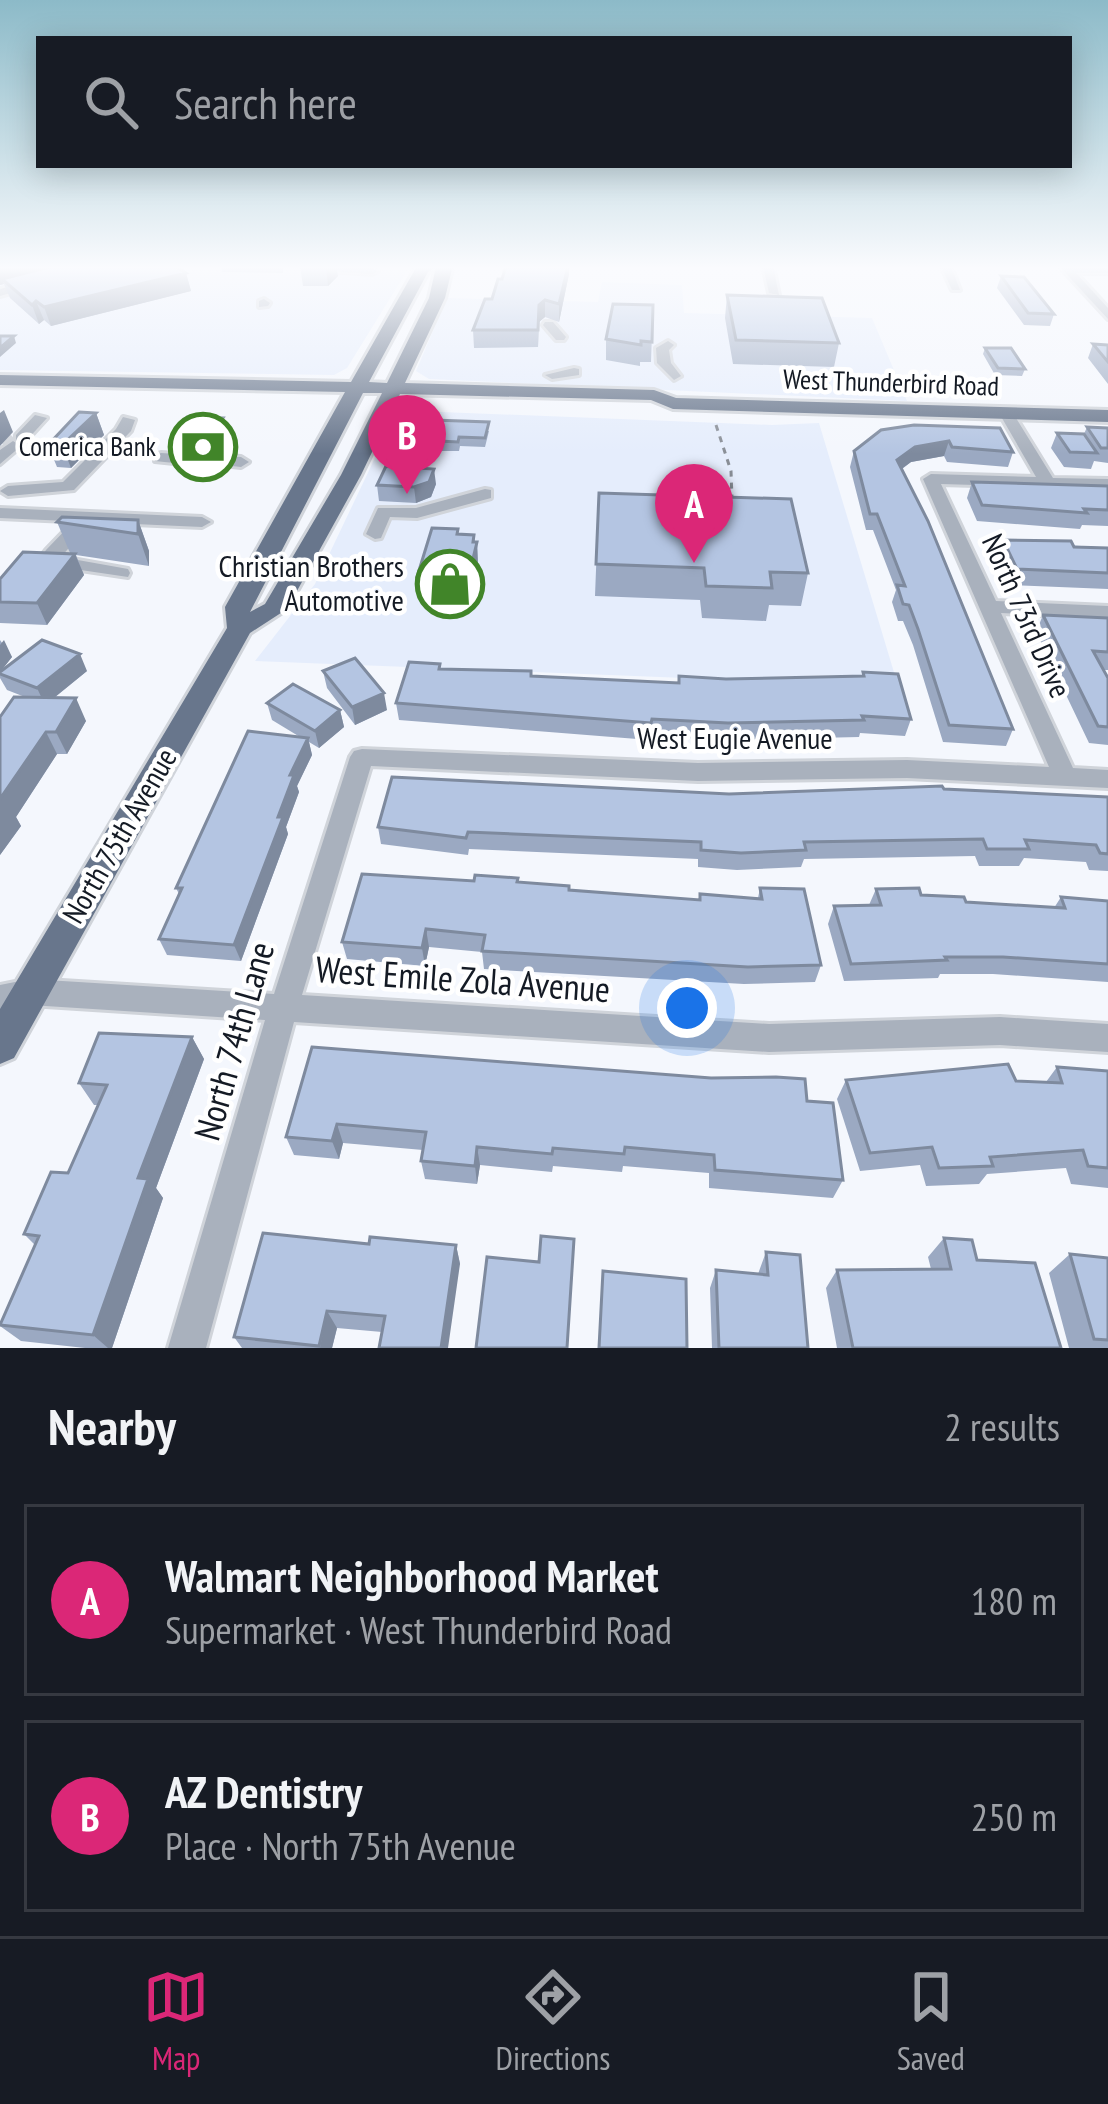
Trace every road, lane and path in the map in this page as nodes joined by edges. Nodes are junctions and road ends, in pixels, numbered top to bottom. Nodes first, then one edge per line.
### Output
1 (390, 329) edge
2 (422, 329) edge
3 (555, 329) edge
4 (560, 338) dead end
5 (574, 372) dead end
6 (552, 375) dead end
7 (0, 380) edge
8 (0, 390) edge
9 (355, 394) junction
10 (391, 395) junction
11 (1006, 413) junction
12 (1108, 416) edge
13 (128, 420) dead end
14 (716, 425) dead end
15 (163, 456) dead end
16 (241, 462) dead end
17 (1048, 483) junction
18 (1108, 484) edge
19 (8, 490) dead end
20 (730, 502) edge
21 (0, 513) edge
22 (481, 517) dead end
23 (202, 522) dead end
24 (77, 528) edge
25 (375, 534) dead end
26 (121, 573) dead end
27 (989, 607) junction
28 (1108, 612) edge
29 (240, 628) junction
30 (362, 757) joint
31 (1065, 777) junction
32 (1108, 779) edge
33 (10, 990) edge
34 (283, 1007) junction
35 (1108, 1038) edge
36 (0, 1045) edge
37 (187, 1348) edge

1 - 9 main road, North 75th Avenue
2 - 10 main road, North 75th Avenue
3 - 4 street
5 - 6 street
7 - 9 main road, West Thunderbird Road
8 - 9 main road, West Thunderbird Road
9 - 10 main road, West Thunderbird Road
9 - 29 main road, North 75th Avenue
10 - 11 main road, West Thunderbird Road
10 - 29 main road, North 75th Avenue
11 - 12 main road, West Thunderbird Road
11 - 17 street
13 - 19 street
14 - 20 path
15 - 16 street
17 - 18 street
17 - 27 street, North 73rd Drive
21 - 23 street
22 - 25 street
24 - 26 street
27 - 28 street
27 - 31 street, North 73rd Drive
29 - 33 main road, North 75th Avenue
30 - 31 street, West Eugie Avenue
30 - 34 street, North 74th Lane
31 - 32 street, West Eugie Avenue
33 - 34 street, West Emile Zola Avenue
33 - 36 main road, North 75th Avenue
34 - 35 street, West Emile Zola Avenue
34 - 37 street, North 74th Lane

